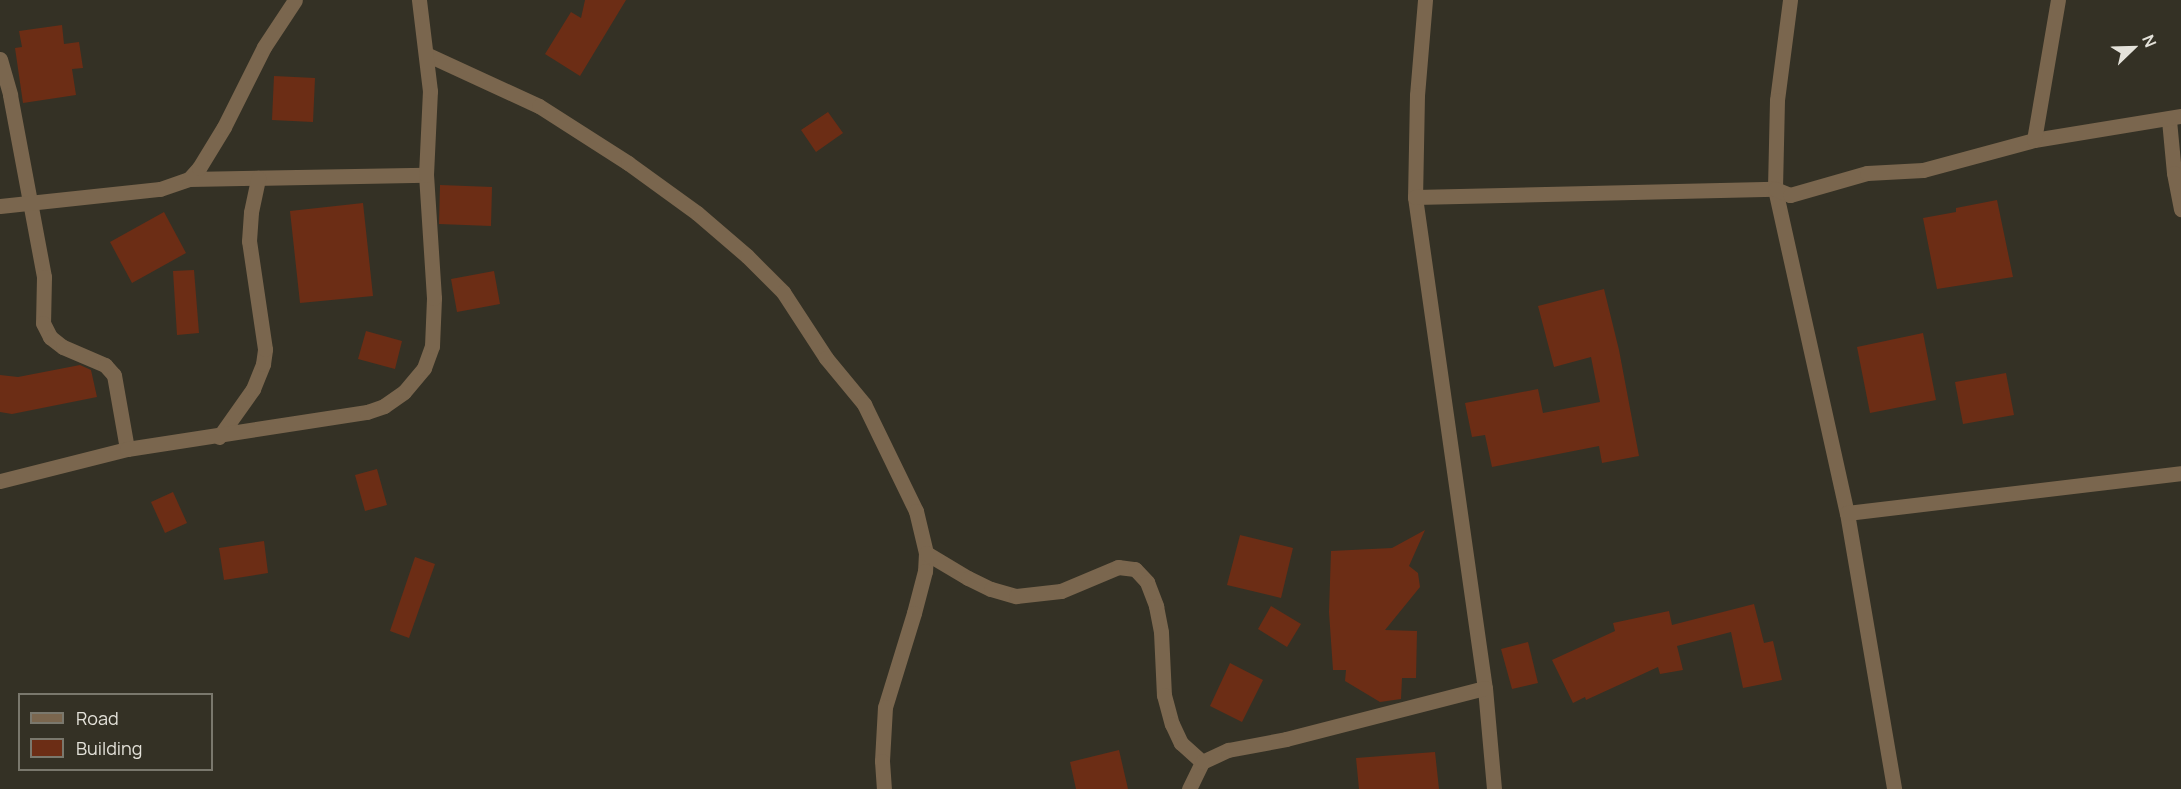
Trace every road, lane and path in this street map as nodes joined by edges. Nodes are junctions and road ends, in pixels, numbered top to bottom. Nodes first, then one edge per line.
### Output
1 (295, 0) edge
2 (419, 0) edge
3 (1425, 0) edge
4 (1790, 0) edge
5 (2058, 0) edge
6 (426, 54) junction
7 (0, 59) edge
8 (2175, 118) edge
9 (2034, 140) junction
10 (426, 175) junction
11 (258, 178) junction
12 (189, 179) junction
13 (1775, 189) junction
14 (1415, 197) junction
15 (30, 202) junction
16 (0, 206) edge
17 (2181, 209) edge
18 (219, 437) junction
19 (127, 449) junction
20 (2181, 473) edge
21 (0, 481) edge
22 (1847, 513) junction
23 (926, 554) junction
24 (1485, 688) junction
25 (1202, 762) junction
26 (884, 789) edge
27 (1189, 789) edge
28 (1494, 789) edge
29 (1894, 789) edge

1 - 12 street
2 - 6 street
3 - 14 street
4 - 13 street
5 - 9 street
6 - 10 street
6 - 23 street
7 - 15 street
8 - 9 street
8 - 17 street
9 - 13 street
10 - 11 street
10 - 18 street
11 - 12 street
11 - 18 street
12 - 15 street
13 - 14 street
13 - 22 street
14 - 24 street
15 - 16 street
15 - 19 street
18 - 19 street
19 - 21 street
20 - 22 street
22 - 29 street
23 - 25 street
23 - 26 street
24 - 25 street
24 - 28 street
25 - 27 street

